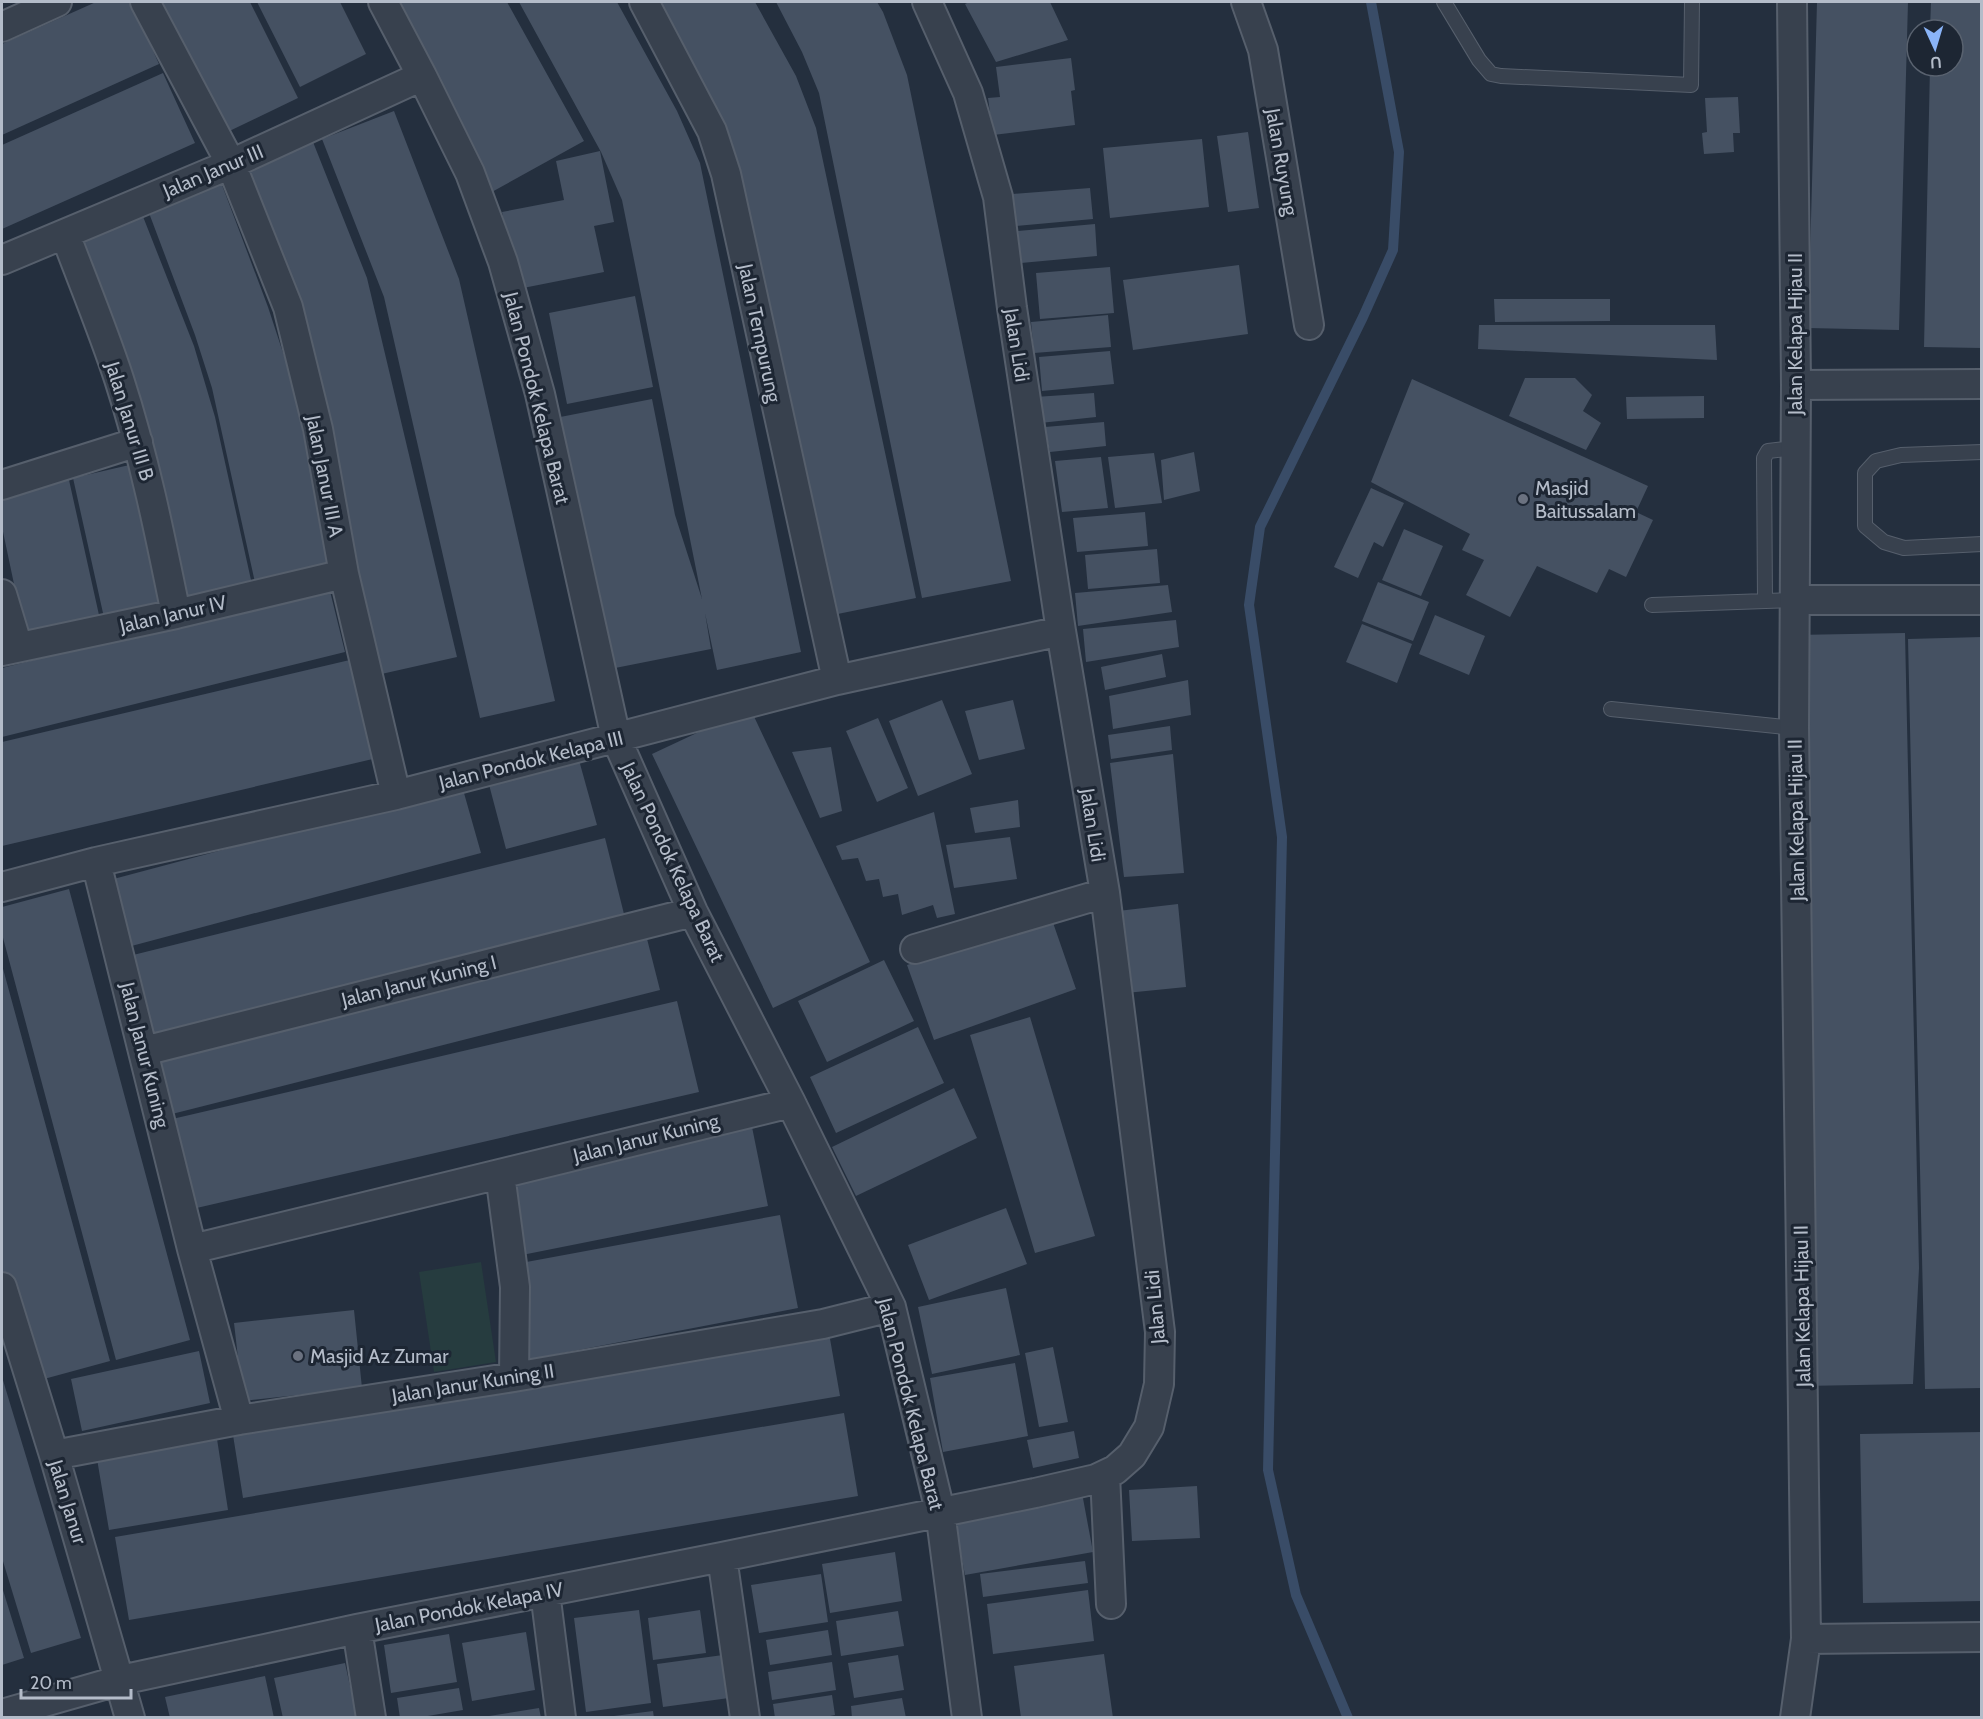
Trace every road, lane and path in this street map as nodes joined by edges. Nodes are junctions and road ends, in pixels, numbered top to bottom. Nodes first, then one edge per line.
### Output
1 (57, 2) edge
2 (145, 2) edge
3 (382, 2) edge
4 (644, 2) edge
5 (1246, 2) edge
6 (1444, 2) edge
7 (1692, 2) edge
8 (1791, 2) edge
9 (932, 3) edge
10 (2, 27) edge
11 (422, 76) junction
12 (231, 164) junction
13 (65, 234) junction
14 (2, 260) edge
15 (1309, 325) dead end
16 (1982, 384) edge
17 (1796, 385) junction
18 (138, 442) junction
19 (1795, 448) junction
20 (1982, 452) edge
21 (2, 485) edge
22 (1982, 544) edge
23 (344, 574) junction
24 (2, 594) edge
25 (1765, 600) junction
26 (1794, 600) junction
27 (1982, 600) edge
28 (1652, 604) dead end
29 (176, 614) junction
30 (1061, 631) junction
31 (10, 649) edge
32 (837, 680) junction
33 (1611, 709) dead end
34 (1794, 728) junction
35 (616, 738) junction
36 (396, 795) junction
37 (96, 862) junction
38 (2, 887) edge
39 (1105, 893) junction
40 (693, 912) junction
41 (915, 949) dead end
42 (144, 1051) junction
43 (791, 1103) junction
44 (500, 1173) junction
45 (192, 1249) junction
46 (2, 1287) edge
47 (891, 1307) junction
48 (514, 1377) junction
49 (239, 1420) junction
50 (54, 1455) junction
51 (1105, 1475) junction
52 (940, 1511) junction
53 (722, 1557) junction
54 (545, 1592) junction
55 (1111, 1604) dead end
56 (357, 1629) junction
57 (1982, 1637) edge
58 (1806, 1639) junction
59 (121, 1680) junction
60 (2, 1714) edge
61 (130, 1718) edge
62 (371, 1718) edge
63 (561, 1718) edge
64 (745, 1718) edge
65 (967, 1718) edge
66 (1795, 1718) edge

1 - 10 street
2 - 12 street, Jalan Janur III A
3 - 11 street, Jalan Pondok Kelapa Barat
4 - 32 street, Jalan Tempurung
5 - 15 street, Jalan Ruyung
6 - 7 lane
8 - 17 street, Jalan Kelapa Hijau II
9 - 30 street, Jalan Lidi
11 - 12 street, Jalan Janur III
11 - 35 street, Jalan Pondok Kelapa Barat
12 - 13 street, Jalan Janur III
12 - 23 street, Jalan Janur III A
13 - 14 street, Jalan Janur III
13 - 18 street, Jalan Janur III B
16 - 17 street
17 - 19 street, Jalan Kelapa Hijau II
18 - 21 street
18 - 29 street, Jalan Janur III B
19 - 25 lane
19 - 26 street, Jalan Kelapa Hijau II
20 - 22 lane
23 - 29 street, Jalan Janur IV
23 - 36 street, Jalan Janur III A
24 - 31 street
25 - 26 lane
25 - 28 lane
26 - 27 street
26 - 34 street, Jalan Kelapa Hijau II
29 - 31 street, Jalan Janur IV
30 - 32 street, Jalan Pondok Kelapa III
30 - 39 street, Jalan Lidi
32 - 35 street, Jalan Pondok Kelapa III
33 - 34 lane
34 - 58 street, Jalan Kelapa Hijau II
35 - 36 street, Jalan Pondok Kelapa III
35 - 40 street, Jalan Pondok Kelapa Barat
36 - 37 street, Jalan Pondok Kelapa III
37 - 38 street, Jalan Pondok Kelapa III
37 - 42 street, Jalan Janur Kuning
39 - 41 street
39 - 51 street, Jalan Lidi
40 - 42 street, Jalan Janur Kuning I
40 - 43 street, Jalan Pondok Kelapa Barat
42 - 45 street, Jalan Janur Kuning
43 - 44 street, Jalan Janur Kuning
43 - 47 street, Jalan Pondok Kelapa Barat
44 - 45 street, Jalan Janur Kuning
44 - 48 street
45 - 49 street, Jalan Janur Kuning
46 - 50 street, Jalan Janur
47 - 48 street, Jalan Janur Kuning II
47 - 52 street, Jalan Pondok Kelapa Barat
48 - 49 street, Jalan Janur Kuning II
49 - 50 street, Jalan Janur Kuning II
50 - 59 street, Jalan Janur
51 - 52 street, Jalan Lidi
51 - 55 street
52 - 53 street, Jalan Pondok Kelapa IV
52 - 65 street, Jalan Pondok Kelapa Barat
53 - 54 street, Jalan Pondok Kelapa IV
53 - 64 street
54 - 56 street, Jalan Pondok Kelapa IV
54 - 63 street
56 - 59 street, Jalan Pondok Kelapa IV
56 - 62 street
57 - 58 street
58 - 66 street, Jalan Kelapa Hijau II
59 - 60 street, Jalan Pondok Kelapa IV
59 - 61 street, Jalan Janur

